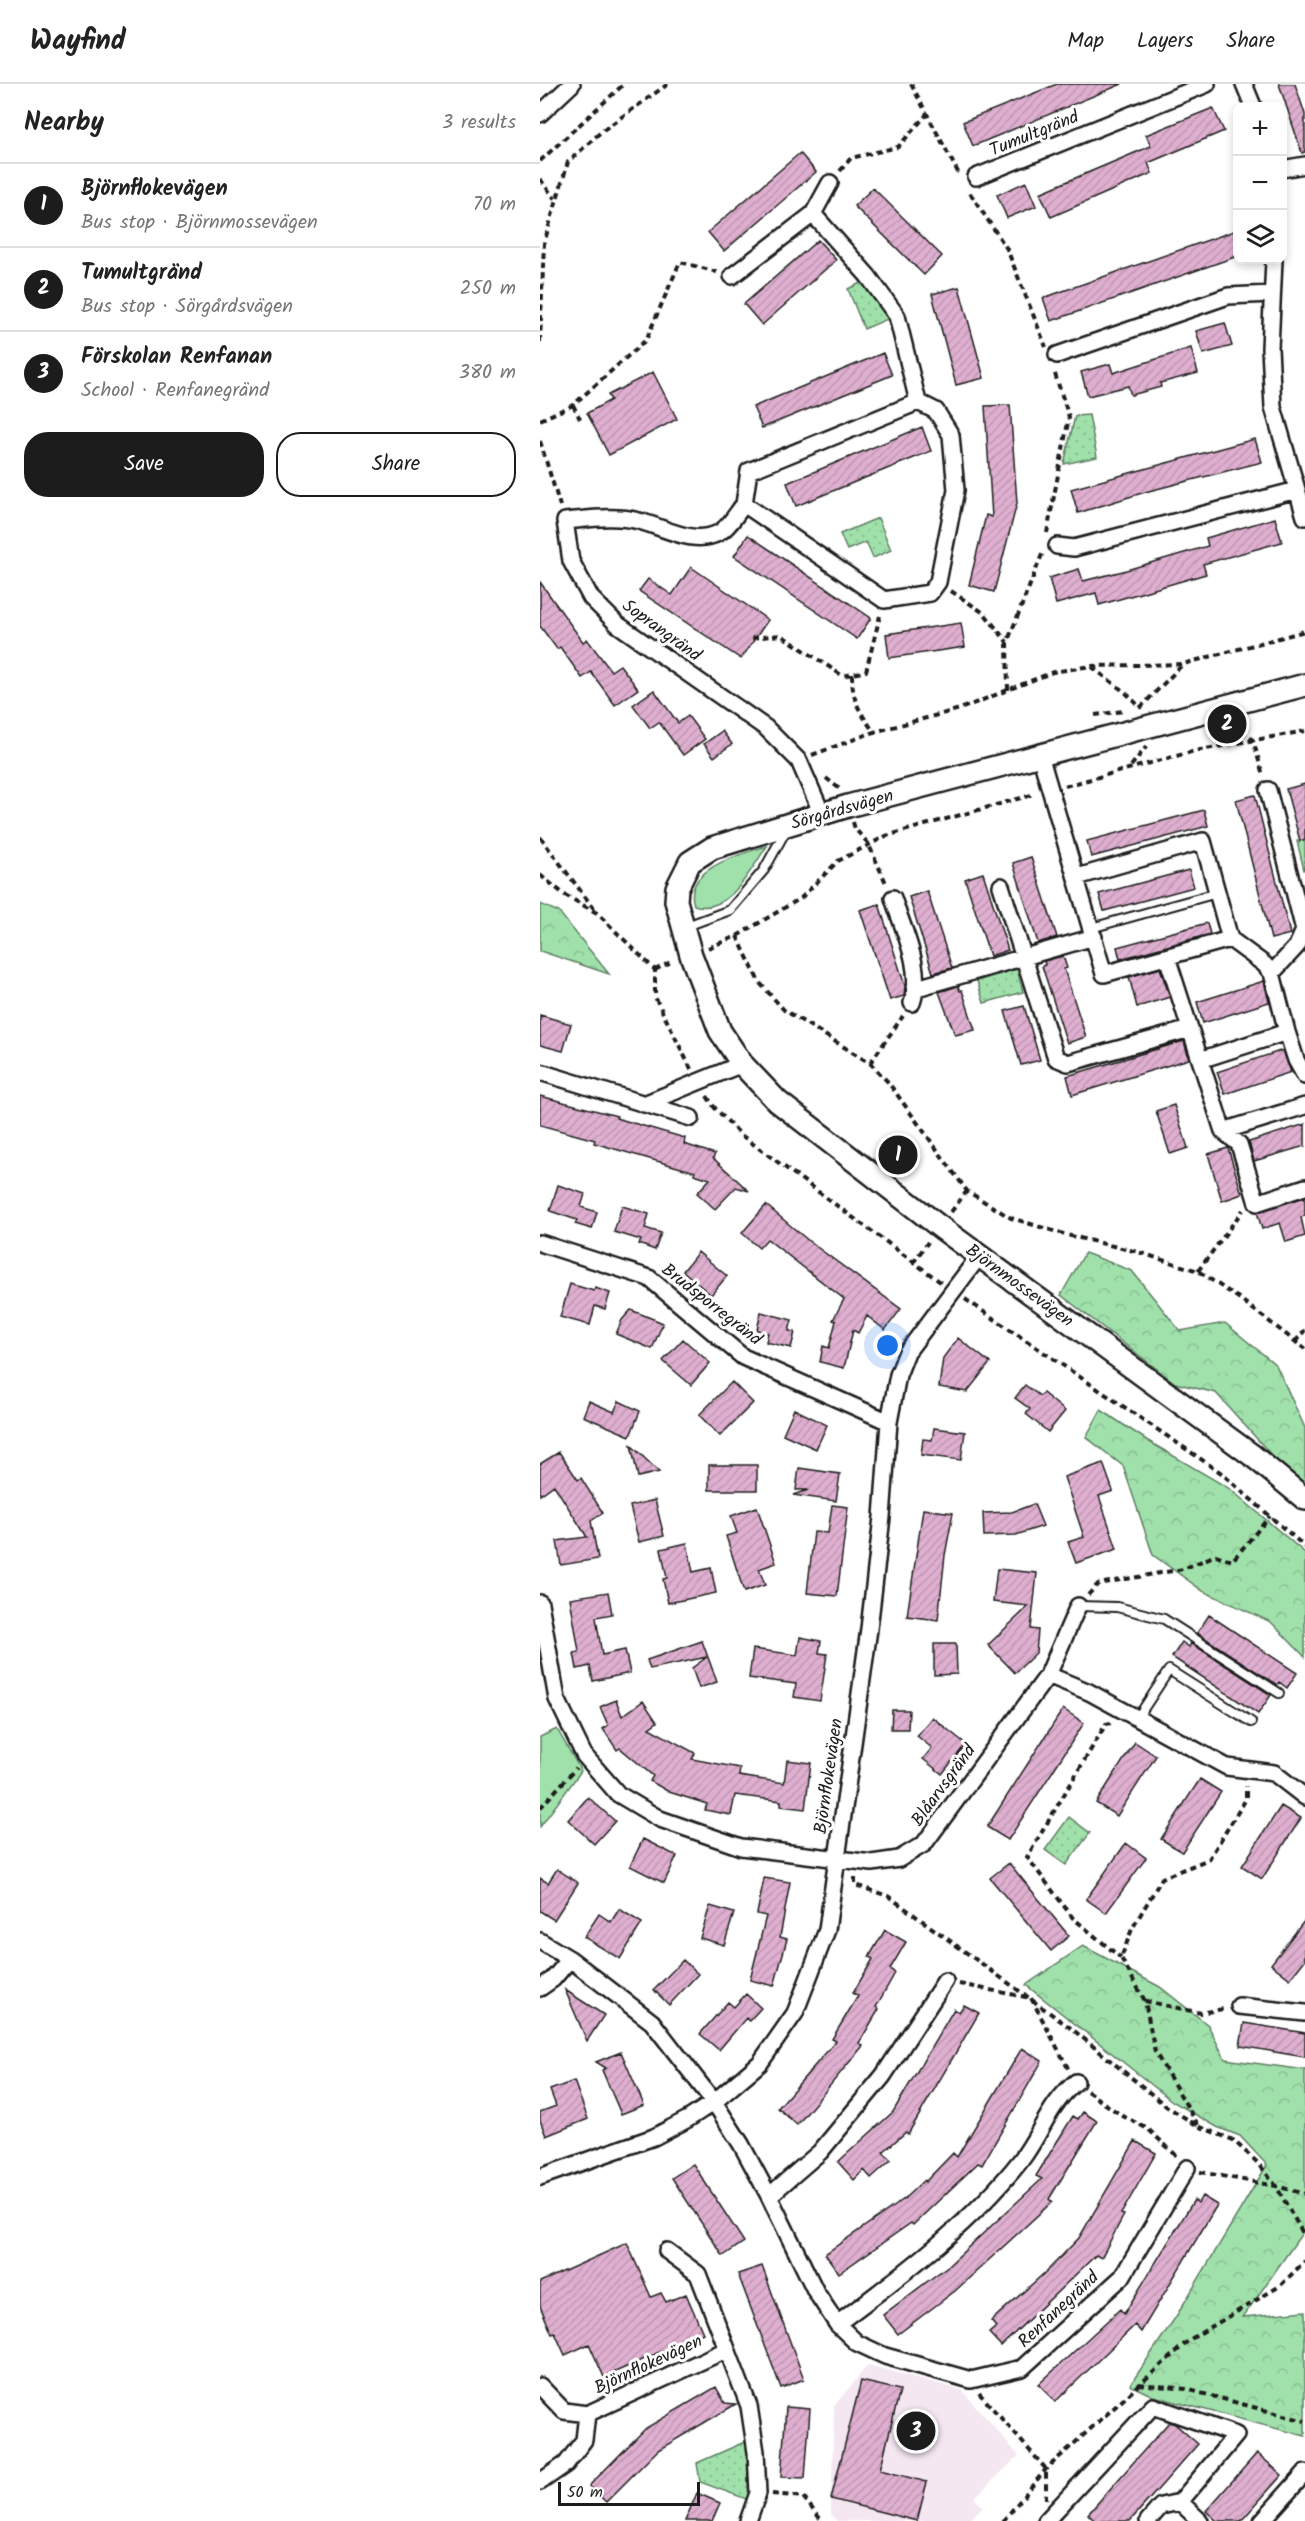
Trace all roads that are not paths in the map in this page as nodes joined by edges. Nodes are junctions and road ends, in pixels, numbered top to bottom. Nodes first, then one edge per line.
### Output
1 (572, 84) edge
2 (1207, 84) edge
3 (1244, 84) edge
4 (1251, 102) edge
5 (540, 114) edge
6 (1305, 165) edge
7 (1287, 168) edge
8 (967, 180) road end
9 (830, 183) road end
10 (813, 214) junction
11 (1274, 264) edge
12 (732, 276) road end
13 (1272, 294) junction
14 (1052, 357) road end
15 (918, 402) junction
16 (1297, 490) junction
17 (744, 504) junction
18 (1305, 517) edge
19 (1057, 546) dead end
20 (1305, 685) edge
21 (1040, 755) junction
22 (1268, 790) road end
23 (822, 814) junction
24 (789, 825) junction
25 (1077, 877) junction
26 (1298, 877) edge
27 (1001, 886) dead end
28 (1217, 893) junction
29 (893, 898) road end
30 (676, 901) joint
31 (683, 928) junction
32 (1093, 932) junction
33 (1230, 939) junction
34 (1301, 948) edge
35 (1024, 957) junction
36 (1167, 957) junction
37 (1272, 973) junction
38 (917, 988) junction
39 (912, 1003) road end
40 (1190, 1029) junction
41 (1287, 1032) junction
42 (1200, 1060) junction
43 (742, 1064) junction
44 (540, 1072) edge
45 (1305, 1076) edge
46 (644, 1104) junction
47 (1305, 1106) edge
48 (691, 1118) dead end
49 (1223, 1131) junction
50 (1305, 1187) edge
51 (540, 1243) edge
52 (980, 1255) junction
53 (889, 1422) junction
54 (1305, 1499) edge
55 (540, 1603) edge
56 (1078, 1606) joint
57 (1048, 1675) junction
58 (1279, 1693) dead end
59 (1138, 1717) junction
60 (1251, 1722) dead end
61 (1305, 1797) edge
62 (836, 1857) junction
63 (540, 1941) edge
64 (570, 1959) junction
65 (945, 1981) road end
66 (540, 1988) edge
67 (1239, 2006) road end
68 (1305, 2013) edge
69 (1076, 2082) road end
70 (714, 2102) junction
71 (1187, 2168) road end
72 (540, 2177) edge
73 (770, 2196) junction
74 (667, 2251) dead end
75 (837, 2324) junction
76 (726, 2349) junction
77 (540, 2386) edge
78 (587, 2414) junction
79 (1305, 2473) edge
80 (540, 2482) edge
81 (1180, 2502) junction
82 (748, 2521) edge
83 (1046, 2521) edge
84 (1148, 2521) edge
85 (1200, 2521) edge
86 (1262, 2521) edge

1 - 5 street
2 - 8 street, Tumultgränd
3 - 4 street
6 - 7 street
9 - 10 street
10 - 12 street
10 - 15 street
11 - 13 street
13 - 14 street
13 - 16 street
15 - 17 street
15 - 17 street
16 - 18 street
16 - 19 street
17 - 23 street, Soprangränd
20 - 21 street, Sörgårdsvägen
21 - 23 street, Sörgårdsvägen
21 - 25 street
22 - 26 street
23 - 24 street, Sörgårdsvägen
24 - 30 street, Sörgårdsvägen
24 - 31 lane
25 - 28 street
25 - 32 street
26 - 34 street
27 - 35 street
28 - 32 lane
28 - 33 street
29 - 38 street
30 - 31 street, Björnmossevägen
31 - 43 street, Björnmossevägen
32 - 35 street
32 - 36 street
33 - 36 street
33 - 37 street
34 - 37 street
35 - 38 street
35 - 40 street
36 - 40 street
37 - 41 street
38 - 39 street
40 - 42 street
41 - 42 street
41 - 45 street
42 - 49 street
43 - 46 street
43 - 52 street, Björnmossevägen
44 - 46 street
46 - 48 street
47 - 49 street
49 - 50 street
51 - 53 street, Brudsporregränd
52 - 53 street, Björnflokevägen
52 - 54 street, Björnmossevägen
53 - 62 street, Björnflokevägen
55 - 62 street, Blåarvsgränd
56 - 57 street, Blåarvsgränd
56 - 58 lane
57 - 59 street
57 - 62 street, Blåarvsgränd
59 - 60 lane
59 - 61 street
62 - 70 street, Björnflokevägen
63 - 64 street, Renfanegränd
64 - 66 street
64 - 70 street, Renfanegränd
65 - 73 street
67 - 68 street
69 - 75 street
70 - 72 street, Björnflokevägen
70 - 73 street, Renfanegränd
71 - 75 street, Renfanegränd
73 - 75 street, Renfanegränd
74 - 76 street, Björnflokevägen
76 - 78 street, Björnflokevägen
76 - 82 street, Björnflokevägen
77 - 78 street, Björnflokevägen
78 - 80 street, Björnflokevägen
79 - 86 street
81 - 83 street
81 - 84 street
81 - 85 street

